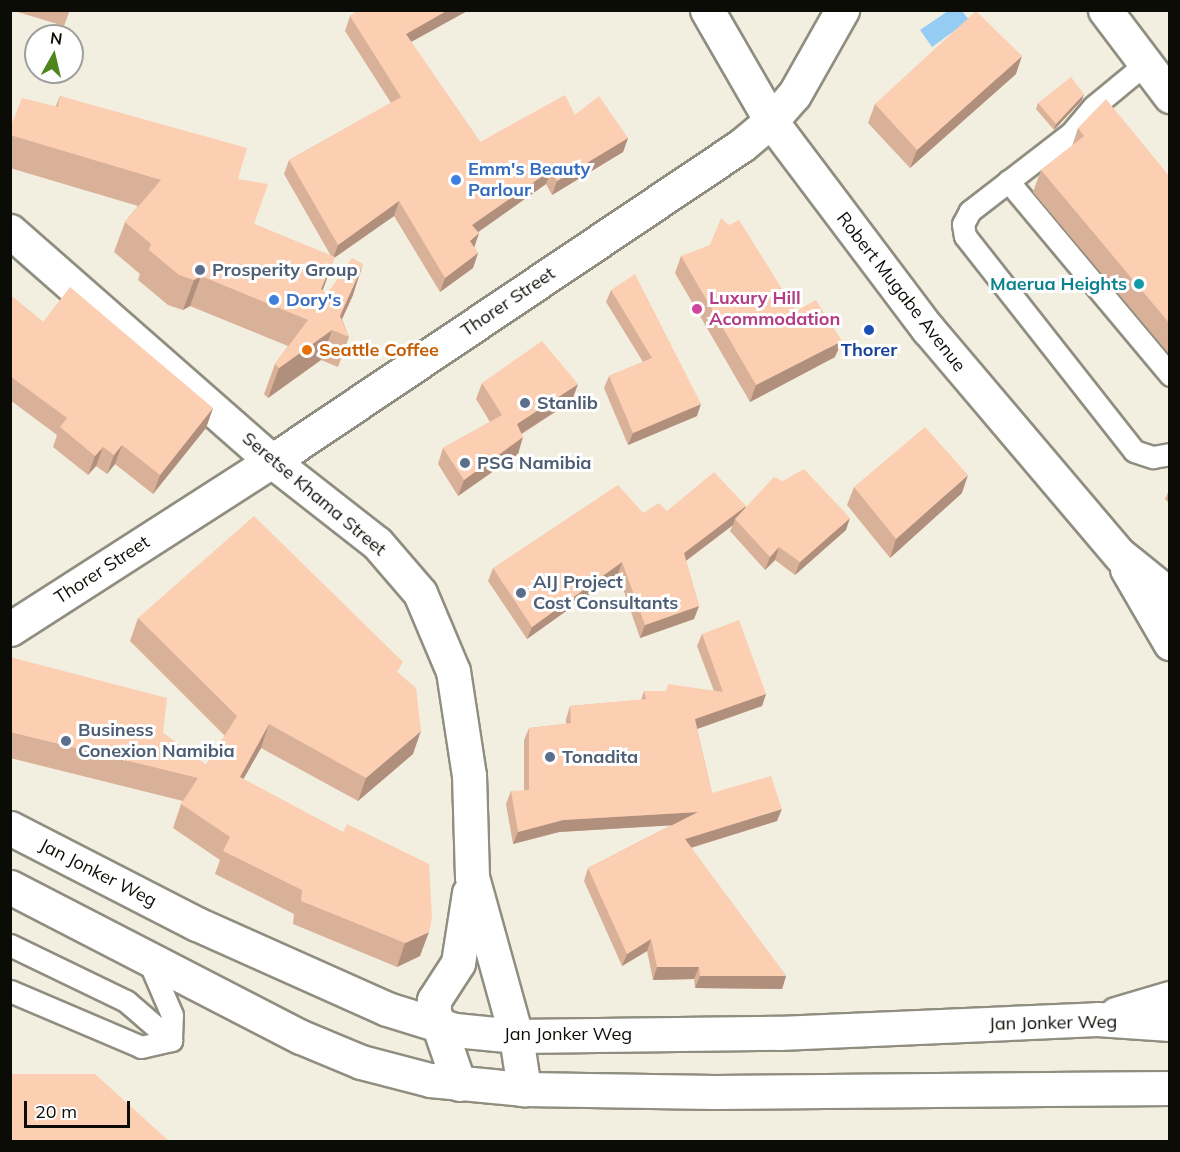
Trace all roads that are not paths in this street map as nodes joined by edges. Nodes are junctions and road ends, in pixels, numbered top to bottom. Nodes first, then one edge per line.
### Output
1 (707, 10) edge
2 (842, 10) edge
3 (1104, 10) edge
4 (1145, 64) junction
5 (1170, 96) edge
6 (771, 121) junction
7 (1008, 181) junction
8 (10, 231) edge
9 (1170, 375) edge
10 (1170, 454) edge
11 (272, 461) junction
12 (1120, 555) junction
13 (1170, 595) edge
14 (10, 629) edge
15 (1170, 643) edge
16 (10, 828) edge
17 (472, 877) junction
18 (10, 887) edge
19 (10, 945) edge
20 (146, 955) junction
21 (10, 991) edge
22 (1170, 998) edge
23 (1097, 1019) junction
24 (1170, 1024) edge
25 (439, 1026) junction
26 (516, 1036) junction
27 (171, 1040) junction
28 (459, 1084) junction
29 (1170, 1088) edge
30 (524, 1089) junction

1 - 6 main road, Robert Mugabe Avenue
2 - 6 main road, Thorer Street
3 - 4 main road
4 - 5 main road
4 - 7 lane
6 - 11 main road, Thorer Street
6 - 12 main road, Robert Mugabe Avenue
7 - 9 lane
7 - 10 lane
8 - 11 main road, Seretse Khama Street
11 - 14 main road, Thorer Street
11 - 17 main road, Seretse Khama Street
12 - 13 main road, Robert Mugabe Avenue
12 - 15 main road, Robert Mugabe Avenue
16 - 25 main road, Jan Jonker Weg
17 - 25 main road, Seretse Khama Street
17 - 26 main road, Seretse Khama Street
18 - 20 main road
19 - 27 lane
20 - 27 lane
20 - 28 main road
21 - 27 lane
22 - 23 main road
23 - 24 main road, Jan Jonker Weg
23 - 26 main road, Jan Jonker Weg
25 - 26 main road, Jan Jonker Weg
25 - 28 main road, Seretse Khama Street
26 - 30 main road, Seretse Khama Street
28 - 30 main road
29 - 30 main road

